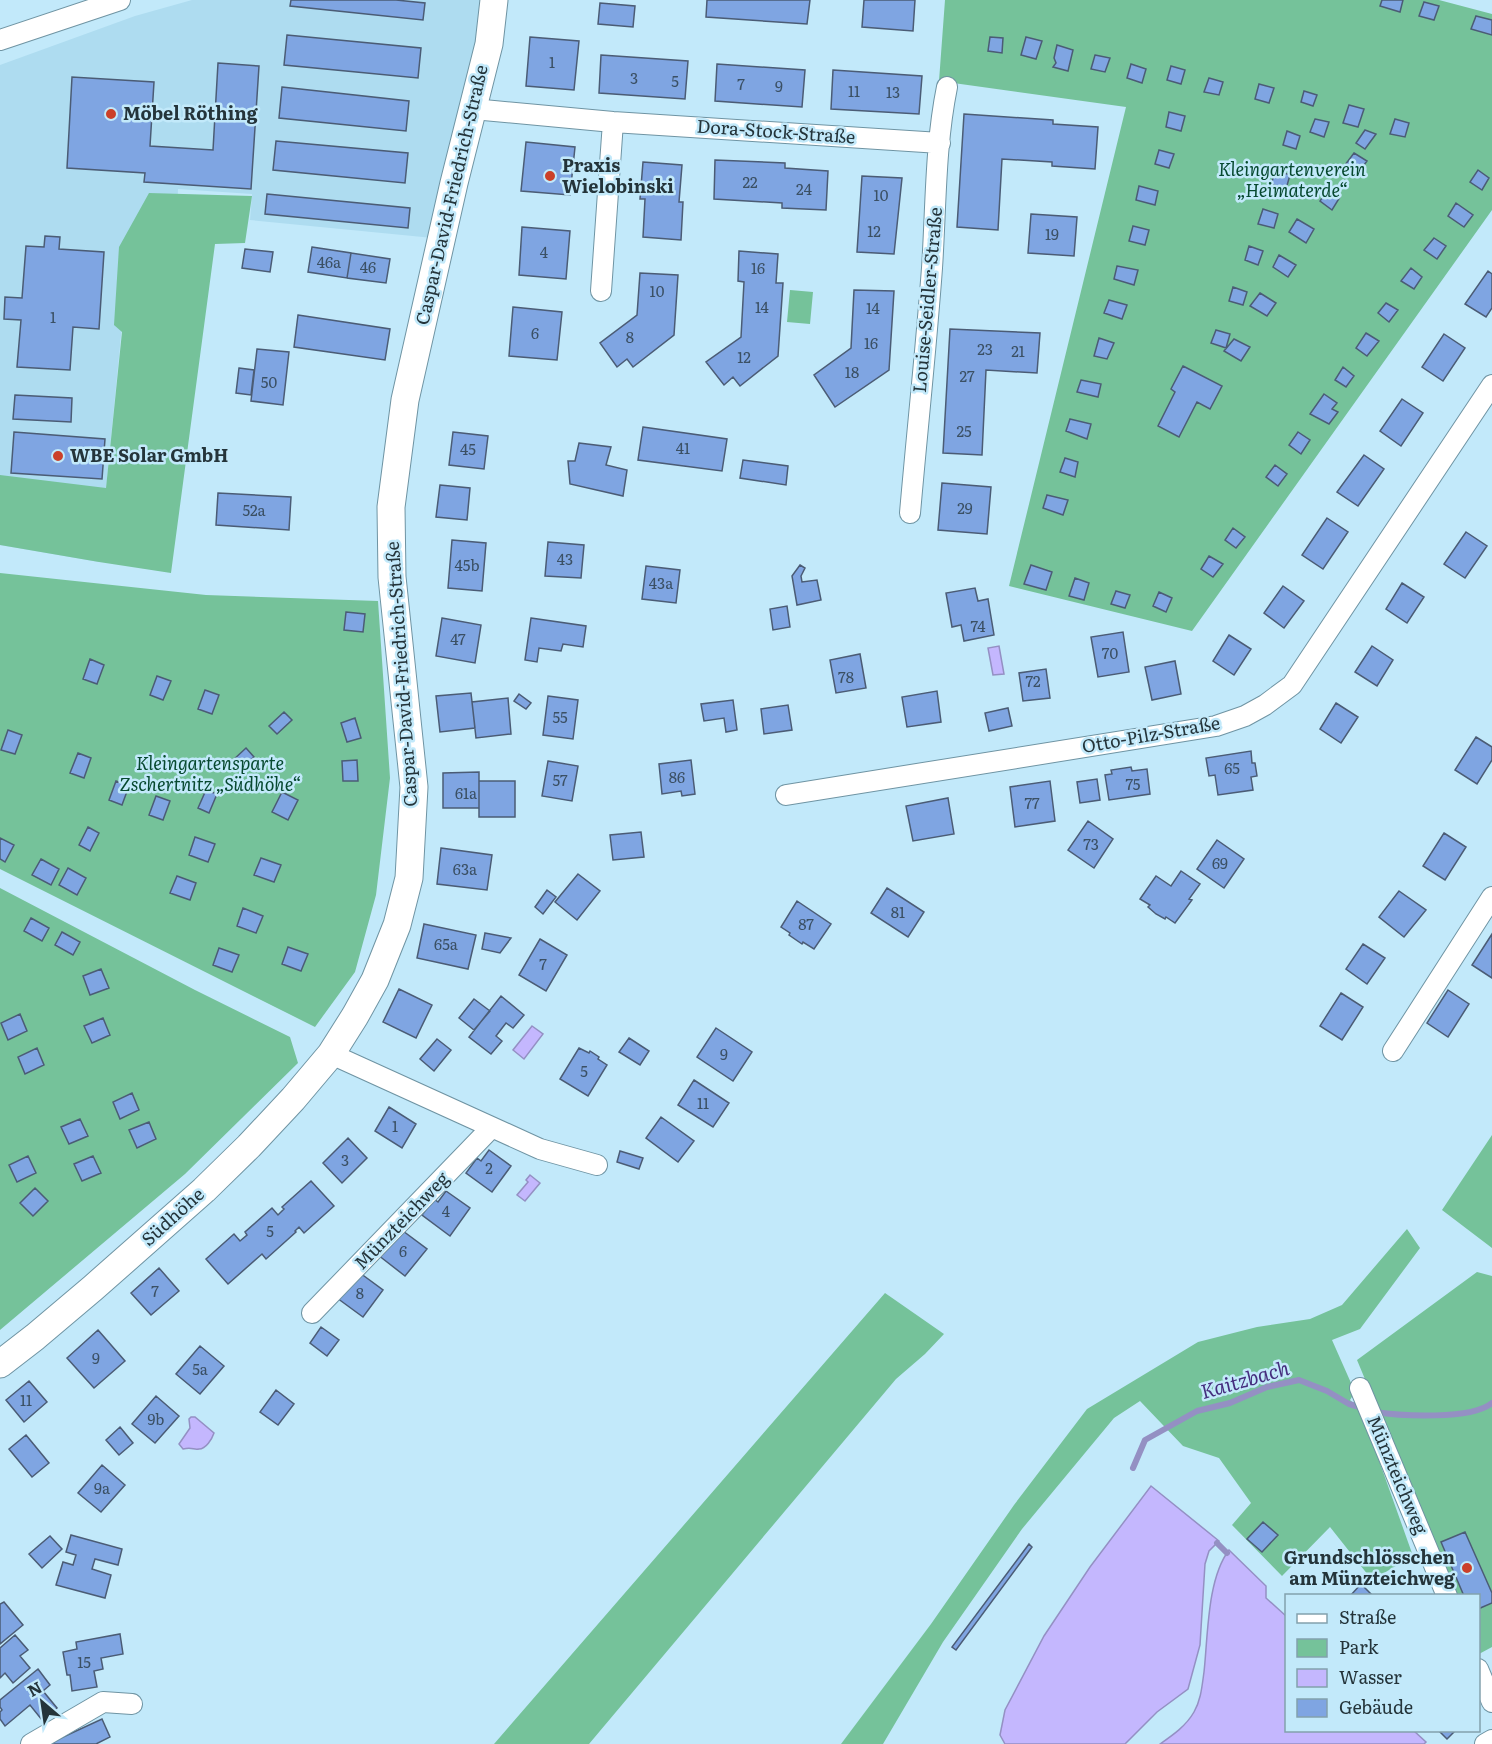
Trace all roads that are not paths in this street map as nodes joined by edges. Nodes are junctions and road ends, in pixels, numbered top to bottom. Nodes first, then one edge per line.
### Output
1 (120, 0) edge
2 (494, 0) edge
3 (0, 40) edge
4 (947, 87) dead end
5 (473, 109) junction
6 (613, 122) junction
7 (940, 143) junction
8 (601, 291) dead end
9 (1492, 385) edge
10 (909, 513) dead end
11 (786, 795) dead end
12 (1492, 897) edge
13 (1393, 1051) dead end
14 (331, 1054) junction
15 (491, 1128) junction
16 (597, 1165) dead end
17 (312, 1313) dead end
18 (0, 1364) edge
19 (1360, 1388) dead end
20 (1447, 1594) edge
21 (1480, 1671) edge
22 (1492, 1701) edge
23 (132, 1704) dead end
24 (1492, 1740) edge
25 (31, 1744) edge
26 (1485, 1744) edge

1 - 3 street
2 - 5 street, Caspar-David-Friedrich-Straße
4 - 7 street, Louise-Seidler-Straße
5 - 6 street, Dora-Stock-Straße
5 - 14 street, Caspar-David-Friedrich-Straße
6 - 7 street, Dora-Stock-Straße
6 - 8 street
7 - 10 street, Louise-Seidler-Straße
9 - 11 street, Otto-Pilz-Straße
12 - 13 street
14 - 15 street
14 - 18 street, Südhöhe
15 - 16 street
15 - 17 street, Münzteichweg
19 - 20 street, Münzteichweg
21 - 22 street
23 - 25 street
24 - 26 street

